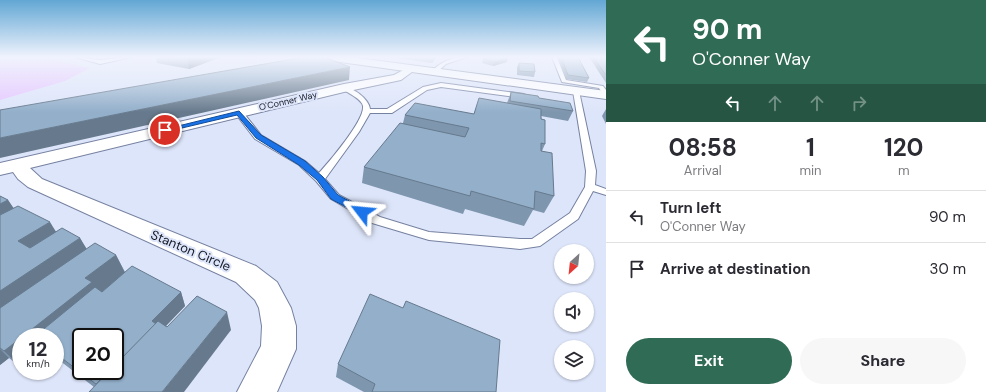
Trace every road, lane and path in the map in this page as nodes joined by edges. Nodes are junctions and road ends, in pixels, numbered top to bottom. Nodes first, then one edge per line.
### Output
1 (401, 75) edge
2 (460, 75) edge
3 (562, 75) edge
4 (490, 79) junction
5 (344, 88) junction
6 (486, 91) junction
7 (576, 91) junction
8 (606, 95) edge
9 (533, 98) edge
10 (572, 104) edge
11 (580, 105) junction
12 (367, 111) junction
13 (239, 113) junction
14 (9, 167) edge
15 (320, 179) junction
16 (590, 187) junction
17 (606, 192) edge
18 (257, 392) edge

1 - 5 street, O'Conner Way
2 - 4 street
3 - 8 lane
4 - 6 lane
4 - 7 street
5 - 12 lane
5 - 13 street, O'Conner Way
6 - 9 lane
6 - 12 lane
7 - 8 street
7 - 11 lane
10 - 11 lane
11 - 16 lane
12 - 15 lane
13 - 14 street, O'Conner Way
13 - 15 lane
14 - 18 street, Stanton Circle
15 - 16 lane
16 - 17 lane

